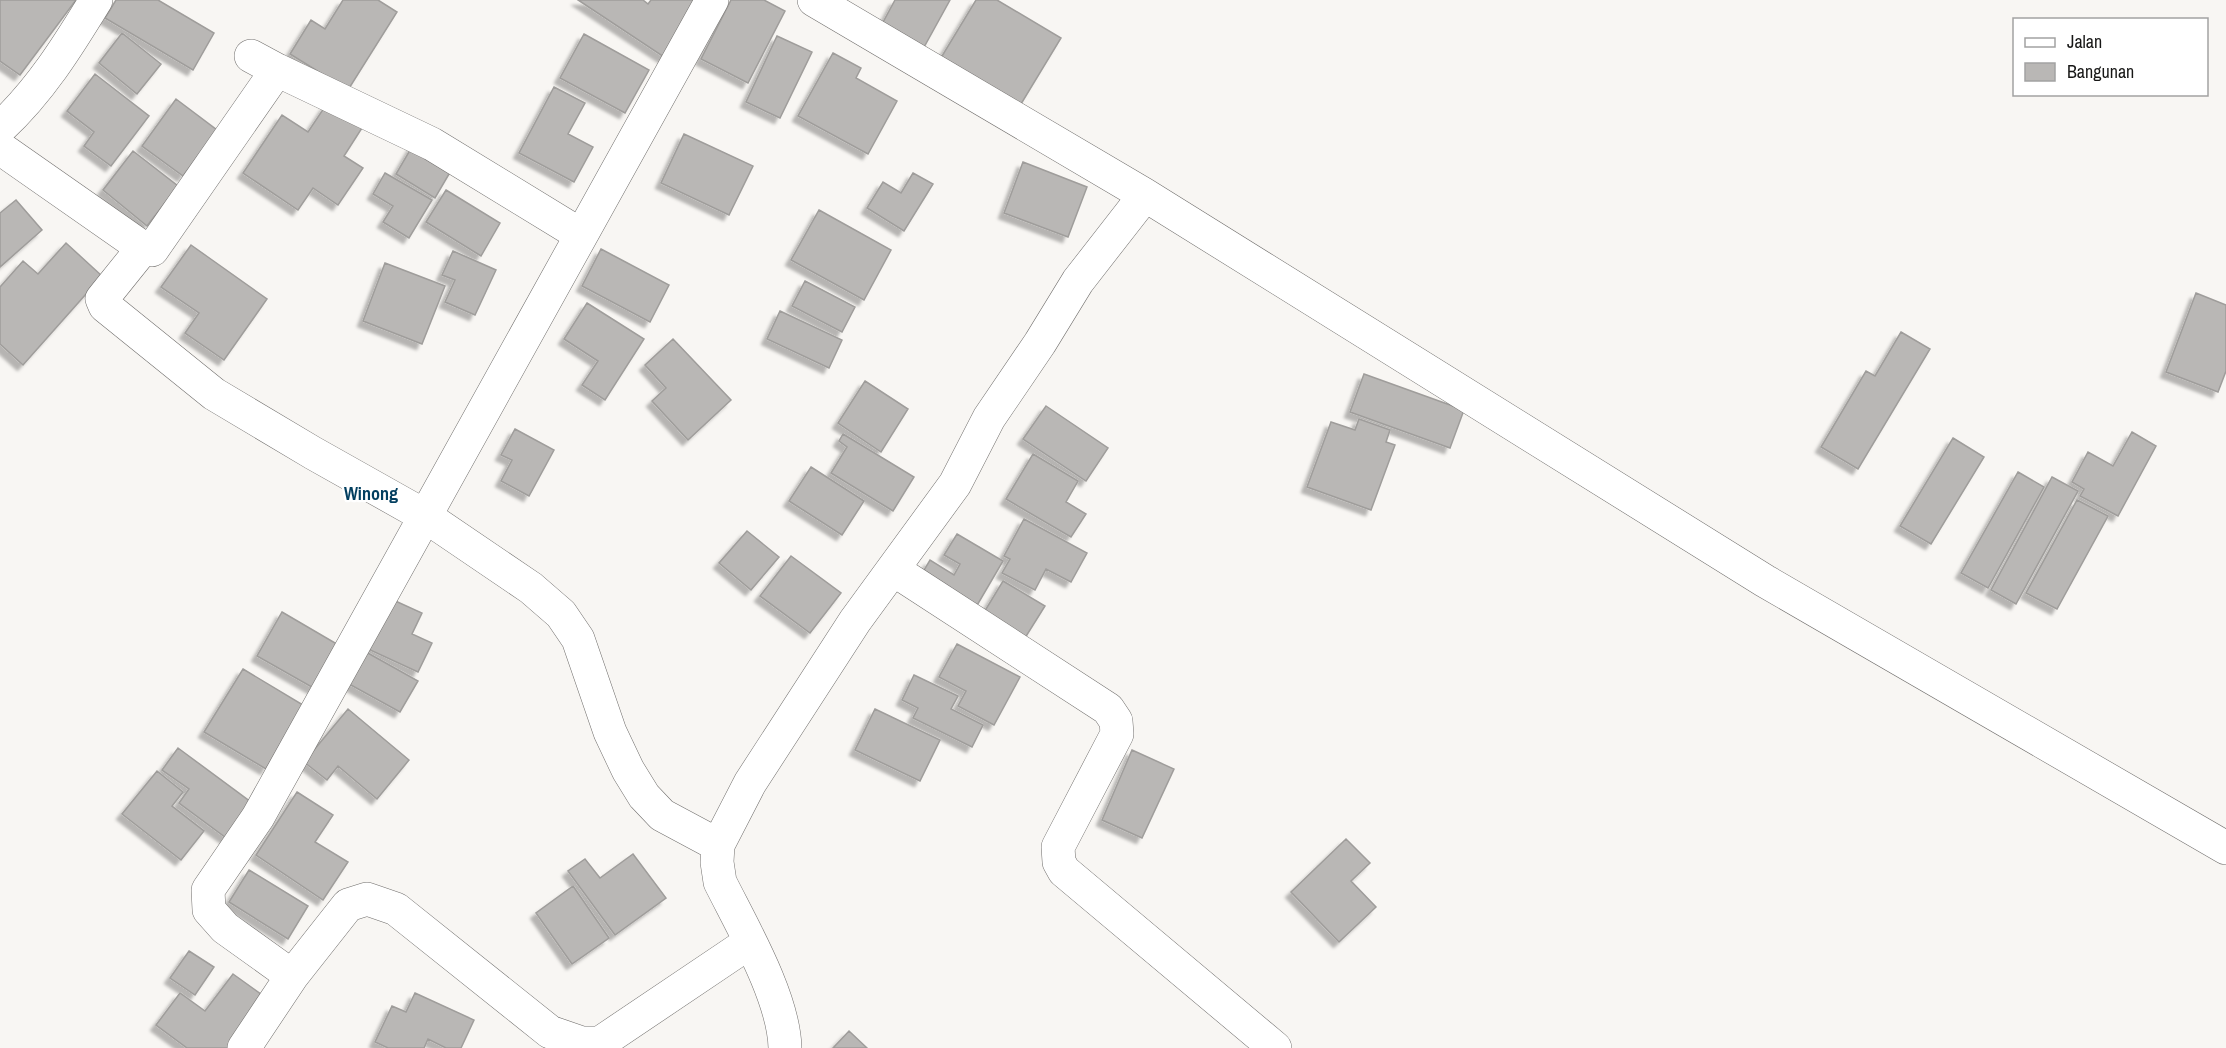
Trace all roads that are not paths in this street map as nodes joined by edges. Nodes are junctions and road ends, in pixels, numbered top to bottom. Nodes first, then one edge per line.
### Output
1 (96, 0) edge
2 (712, 0) edge
3 (814, 0) edge
4 (0, 128) edge
5 (0, 148) edge
6 (1145, 195) junction
7 (581, 235) junction
8 (143, 248) junction
9 (425, 516) junction
10 (894, 570) junction
11 (718, 845) junction
12 (2226, 848) edge
13 (750, 942) junction
14 (292, 976) junction
15 (602, 1046) edge
16 (244, 1048) edge
17 (785, 1048) edge
18 (1275, 1048) edge

1 - 4 street
2 - 7 street
3 - 6 street
5 - 8 street
6 - 10 street
6 - 12 street
7 - 8 street
7 - 9 street
8 - 9 street
9 - 11 street
9 - 14 street
10 - 11 street
10 - 18 street
11 - 13 street
13 - 15 street
13 - 17 street
14 - 15 street
14 - 16 street

